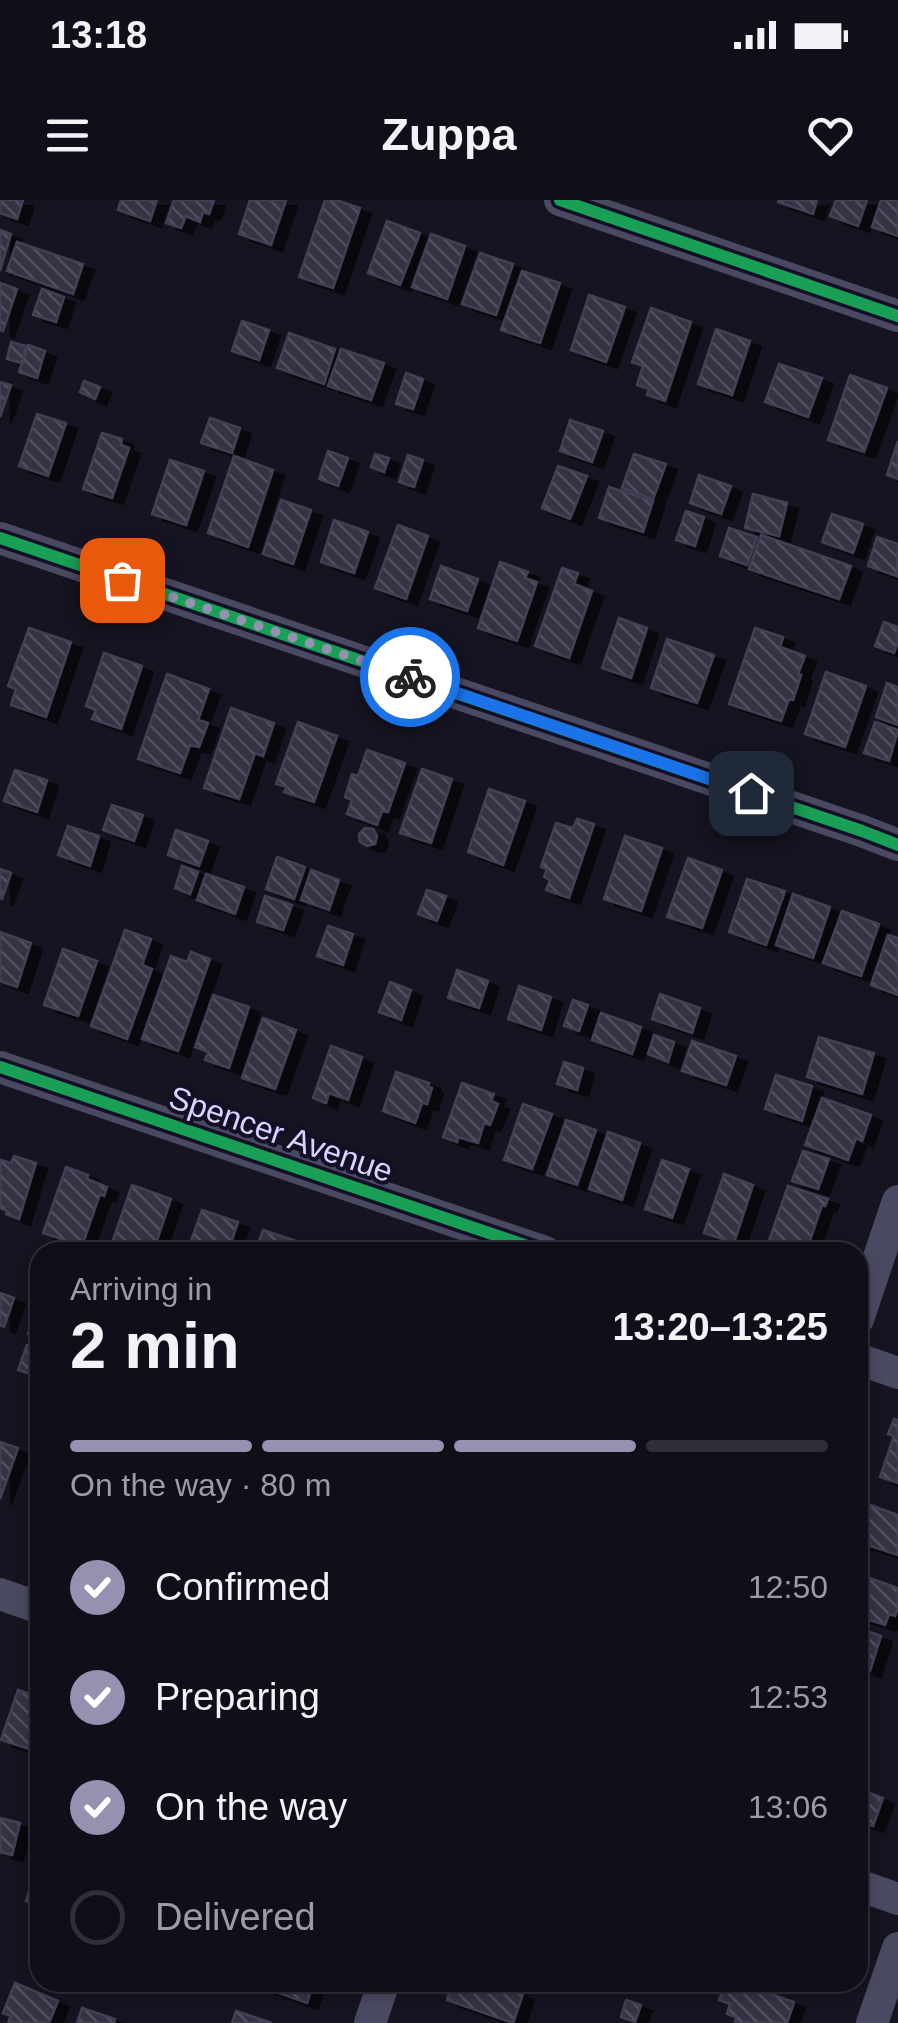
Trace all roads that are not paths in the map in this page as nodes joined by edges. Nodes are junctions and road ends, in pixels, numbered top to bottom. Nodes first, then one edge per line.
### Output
1 (560, 200) edge
2 (898, 316) edge
3 (0, 538) edge
4 (898, 845) edge
5 (0, 1067) edge
6 (898, 1201) edge
7 (516, 1242) edge
8 (868, 1290) edge
9 (868, 1362) edge
10 (898, 1373) edge
11 (0, 1594) edge
12 (30, 1604) edge
13 (868, 1888) edge
14 (898, 1899) edge
15 (898, 1948) edge
16 (381, 1992) edge
17 (370, 2023) edge
18 (872, 2023) edge

1 - 2 street
3 - 4 street
5 - 7 street, Spencer Avenue
6 - 8 street
9 - 10 street
11 - 12 street
13 - 14 street
15 - 18 street
16 - 17 street

